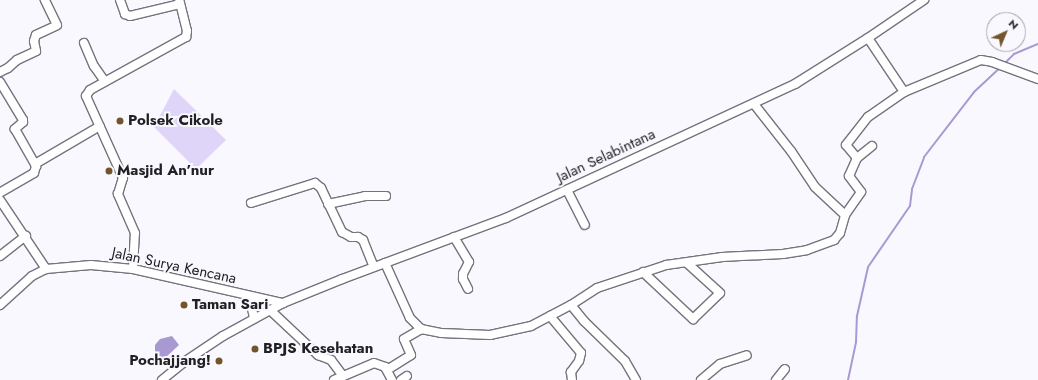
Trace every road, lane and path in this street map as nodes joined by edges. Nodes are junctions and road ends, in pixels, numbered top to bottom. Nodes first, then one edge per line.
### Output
1 (46, 0) edge
2 (120, 0) edge
3 (924, 0) edge
4 (179, 2) edge
5 (912, 3) edge
6 (868, 38) junction
7 (84, 43) dead end
8 (0, 72) edge
9 (1038, 79) edge
10 (0, 82) edge
11 (105, 82) junction
12 (904, 92) junction
13 (754, 104) junction
14 (100, 126) junction
15 (872, 146) dead end
16 (857, 158) junction
17 (35, 164) junction
18 (567, 190) junction
19 (0, 193) edge
20 (386, 196) dead end
21 (0, 200) edge
22 (251, 203) dead end
23 (328, 204) junction
24 (845, 215) junction
25 (585, 225) dead end
26 (26, 236) junction
27 (454, 237) junction
28 (0, 256) edge
29 (385, 263) junction
30 (686, 263) junction
31 (374, 267) junction
32 (46, 269) junction
33 (133, 269) junction
34 (643, 272) junction
35 (468, 289) dead end
36 (249, 296) junction
37 (283, 303) junction
38 (0, 304) edge
39 (571, 305) junction
40 (270, 310) junction
41 (550, 316) junction
42 (254, 318) junction
43 (421, 329) junction
44 (747, 355) dead end
45 (785, 369) dead end
46 (387, 370) junction
47 (343, 376) junction
48 (162, 380) edge
49 (334, 380) edge
50 (392, 380) edge
51 (572, 380) edge
52 (636, 380) edge
53 (701, 380) edge
54 (776, 380) edge

1 - 8 street
2 - 4 street
3 - 5 street, Jalan Selabintana
4 - 11 street
5 - 6 street, Jalan Selabintana
6 - 12 street
6 - 13 street, Jalan Selabintana
7 - 11 street
9 - 12 street
10 - 17 street
11 - 14 street
12 - 16 street
13 - 18 street, Jalan Selabintana
13 - 24 street
14 - 17 street
14 - 33 street
15 - 16 street
16 - 24 street
17 - 19 street
18 - 25 street
18 - 27 street, Jalan Selabintana
20 - 23 street
21 - 26 street
22 - 23 street
23 - 31 street
24 - 30 street
26 - 28 street
26 - 32 street
27 - 29 street, Jalan Selabintana
27 - 35 street
29 - 31 street, Jalan Selabintana
29 - 43 street
30 - 34 street
30 - 34 street
31 - 37 street, Jalan Selabintana
32 - 33 street, Jalan Surya Kencana
32 - 38 street, Jalan Surya Kencana
33 - 36 street, Jalan Surya Kencana
34 - 39 street
36 - 37 street, Jalan Surya Kencana
36 - 42 street
37 - 40 street, Jalan Selabintana
39 - 41 street
39 - 52 street
40 - 42 street, Jalan Selabintana
40 - 47 street
41 - 43 street
41 - 51 street
42 - 48 street, Jalan Selabintana
43 - 46 street
44 - 53 street
45 - 54 street
46 - 47 street
46 - 50 street
47 - 49 street

